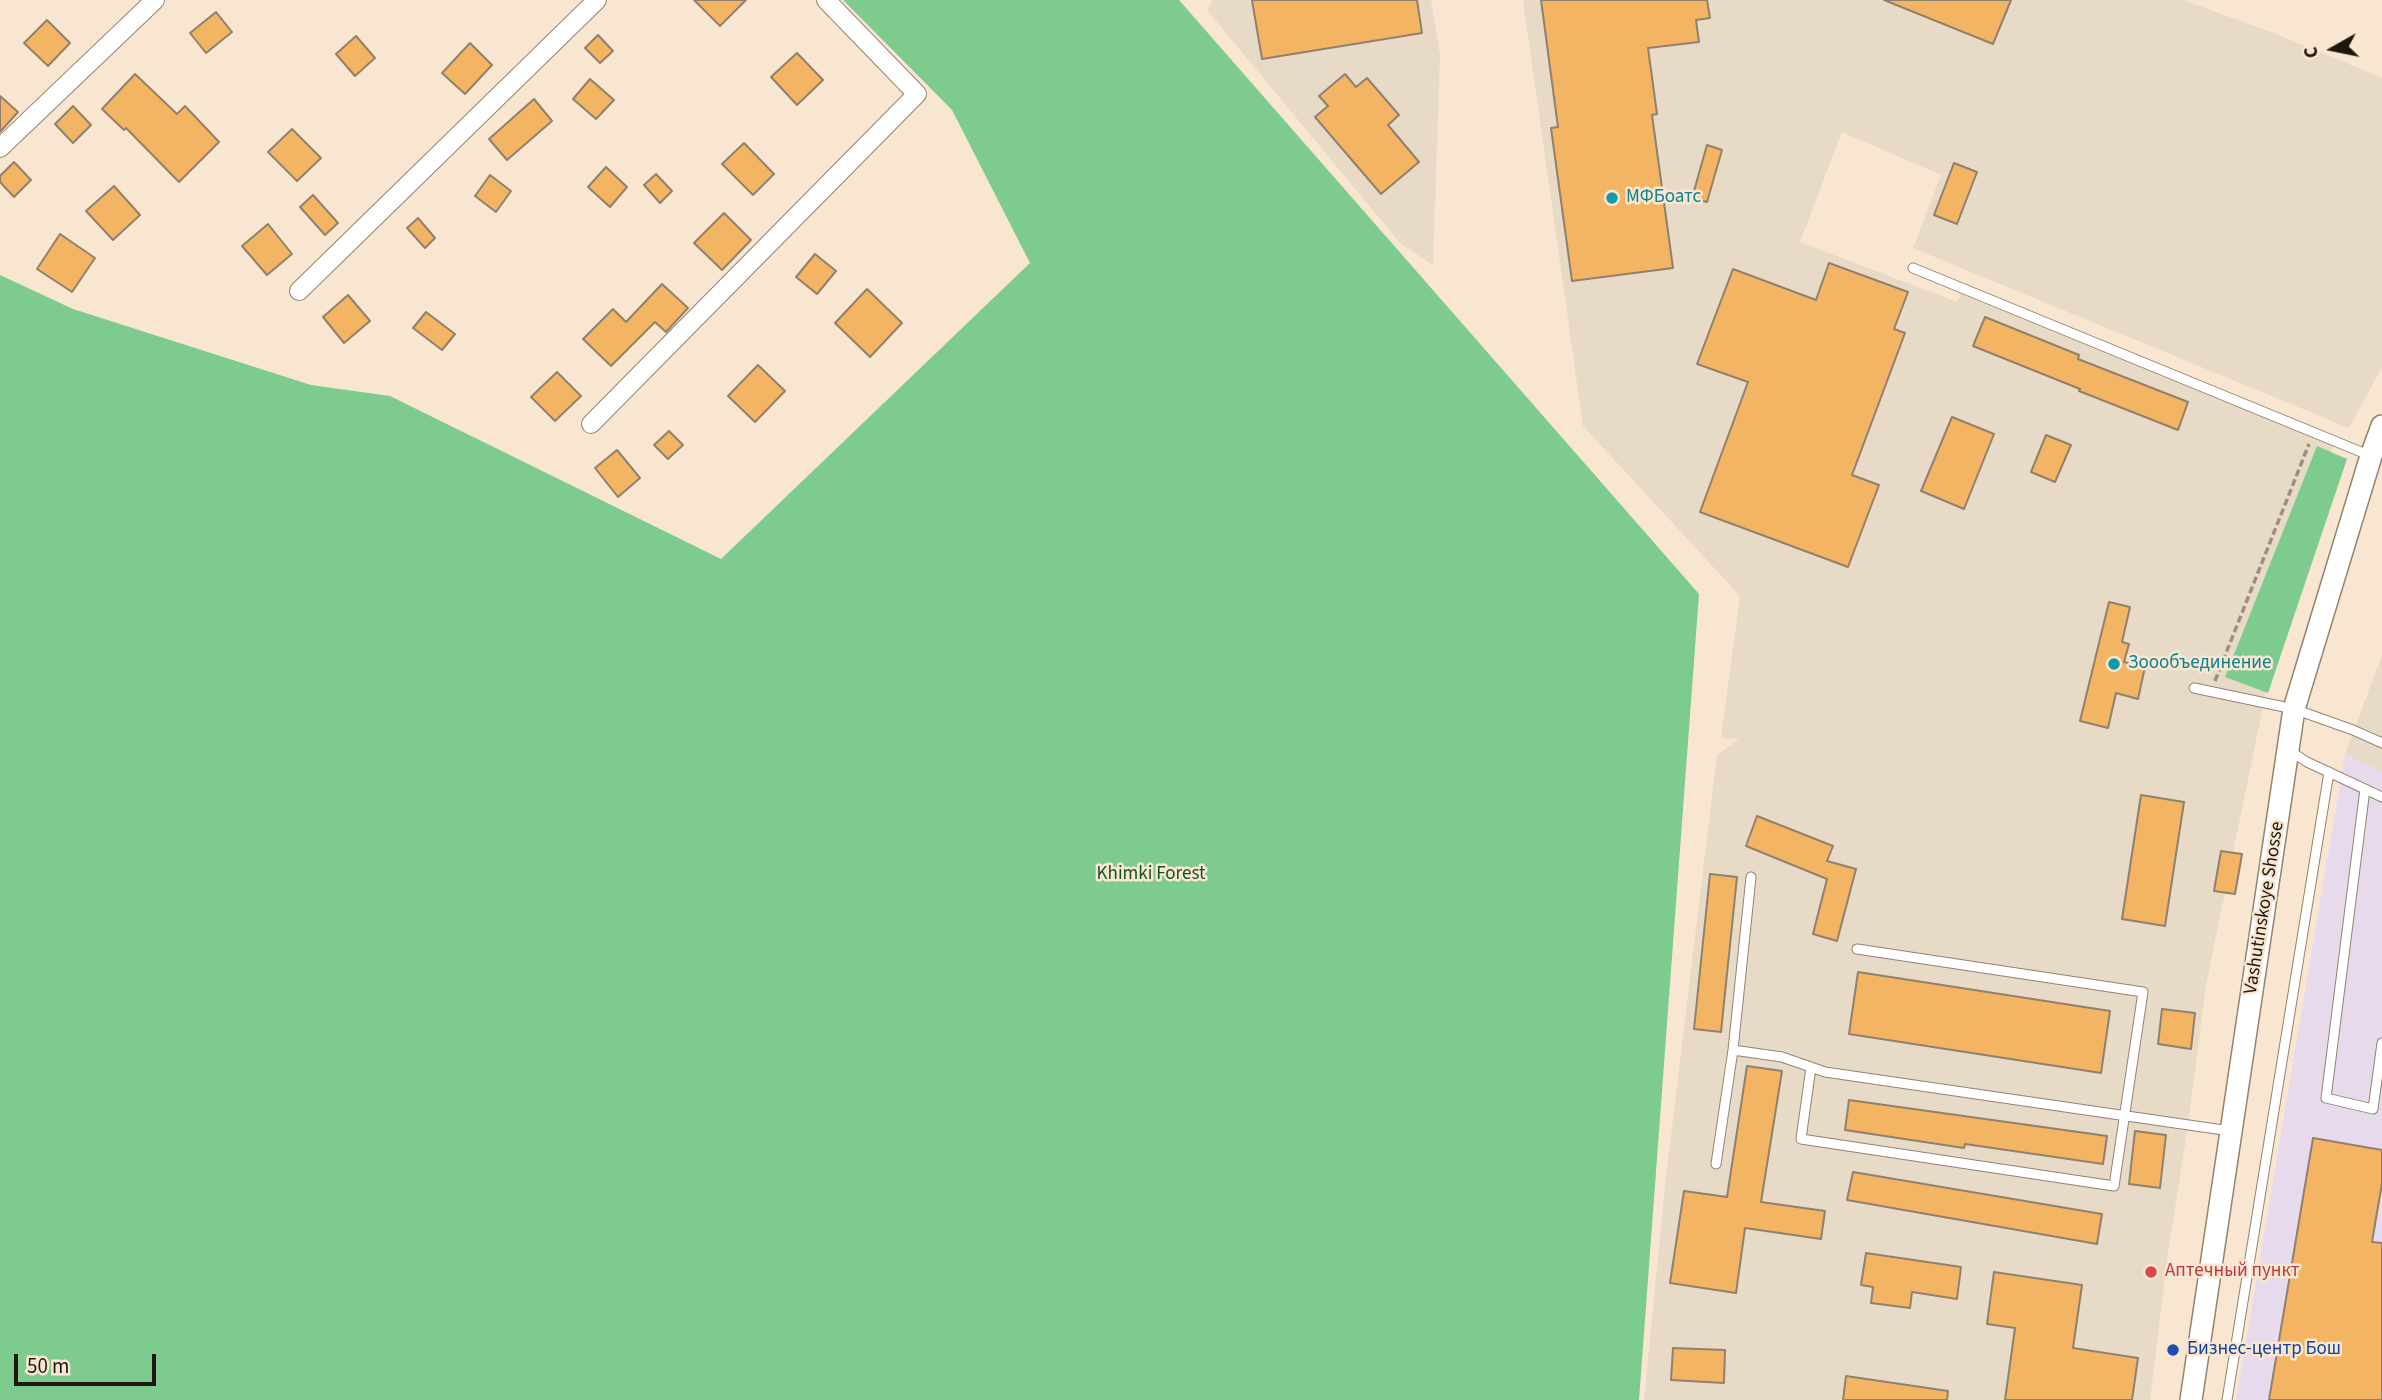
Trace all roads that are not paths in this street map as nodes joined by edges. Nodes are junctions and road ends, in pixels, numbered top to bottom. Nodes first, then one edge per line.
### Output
1 (155, 0) edge
2 (597, 0) edge
3 (826, 0) edge
4 (0, 148) edge
5 (1913, 268) dead end
6 (299, 291) dead end
7 (591, 424) dead end
8 (2382, 426) edge
9 (2371, 456) junction
10 (2194, 688) dead end
11 (2294, 709) junction
12 (2382, 743) edge
13 (2288, 749) junction
14 (2329, 772) junction
15 (2365, 789) junction
16 (2382, 797) edge
17 (1751, 877) dead end
18 (1857, 949) dead end
19 (2382, 1043) edge
20 (1733, 1050) junction
21 (1811, 1067) junction
22 (2125, 1116) junction
23 (2230, 1131) junction
24 (1716, 1164) dead end
25 (2191, 1400) edge
26 (2227, 1400) edge

1 - 4 street
2 - 6 street
3 - 7 street
5 - 9 lane
8 - 9 street, Vashutinskoye Shosse
9 - 11 street, Vashutinskoye Shosse
10 - 11 lane
11 - 12 lane
11 - 13 street, Vashutinskoye Shosse
13 - 14 lane
13 - 23 street, Vashutinskoye Shosse
14 - 15 lane
14 - 26 lane
15 - 16 lane
15 - 19 lane
17 - 20 lane
18 - 22 lane
20 - 21 lane
20 - 24 lane
21 - 22 lane
21 - 22 lane
22 - 23 lane
23 - 25 street, Vashutinskoye Shosse

